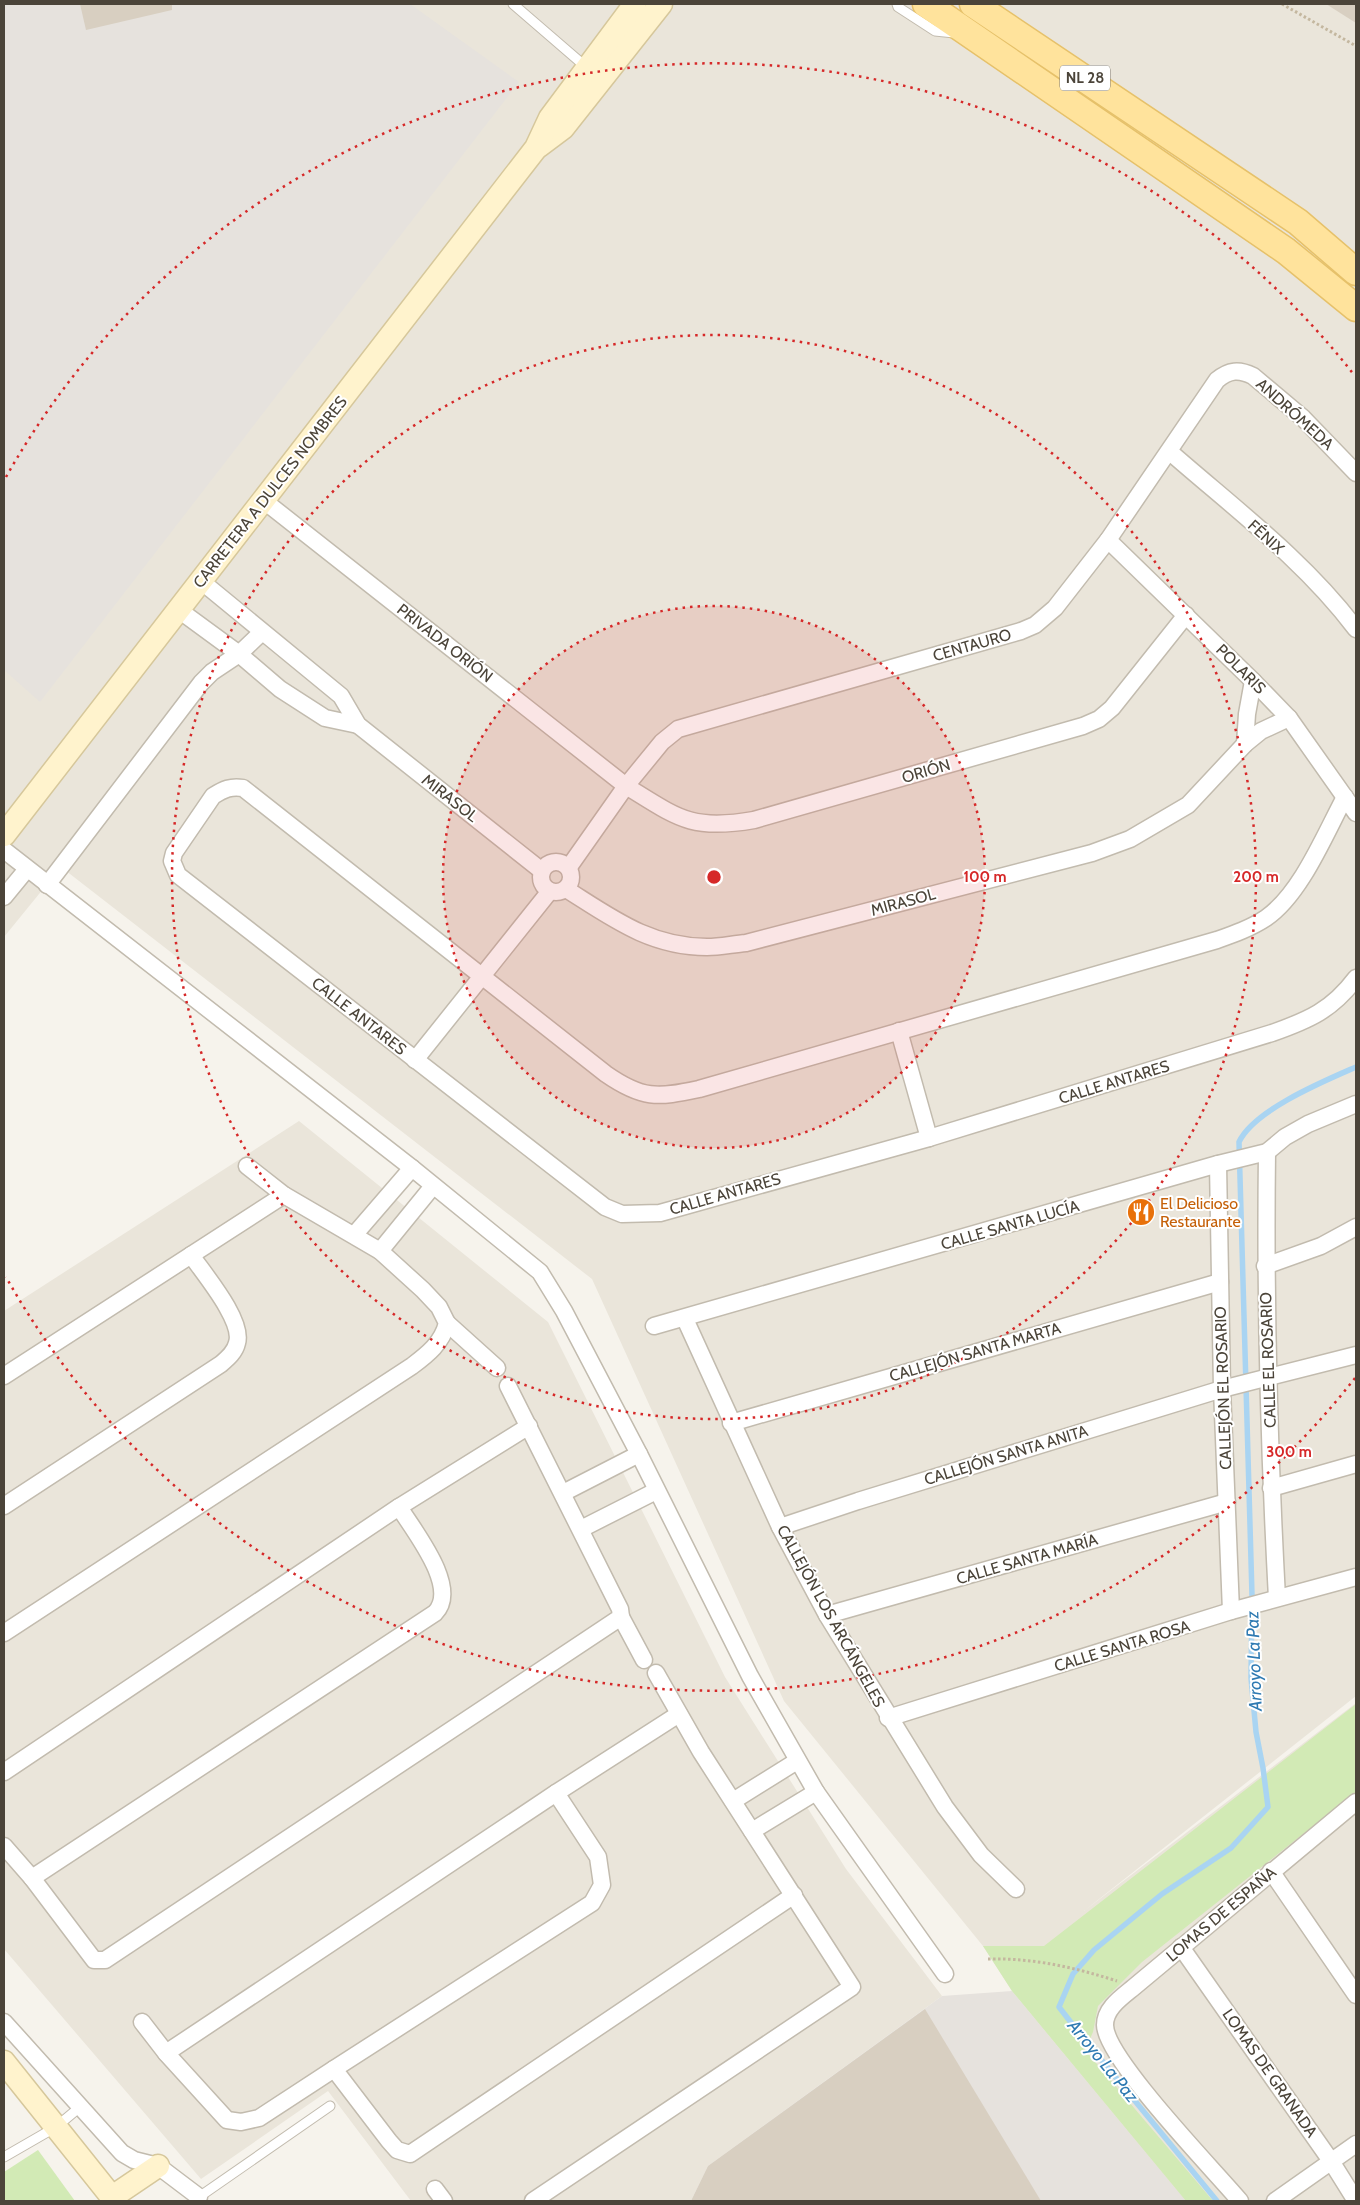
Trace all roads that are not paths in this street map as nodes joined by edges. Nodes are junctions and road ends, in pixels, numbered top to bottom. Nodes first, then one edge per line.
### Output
1 (513, 4) edge
2 (635, 4) edge
3 (661, 4) edge
4 (897, 4) edge
5 (926, 4) edge
6 (973, 4) edge
7 (1001, 4) edge
8 (971, 35) junction
9 (587, 67) junction
10 (1081, 76) junction
11 (536, 148) junction
12 (1356, 272) edge
13 (1356, 308) edge
14 (1226, 373) joint
15 (1170, 452) junction
16 (1356, 473) edge
17 (262, 500) junction
18 (1108, 540) junction
19 (201, 581) junction
20 (179, 610) junction
21 (1186, 615) junction
22 (1356, 629) edge
23 (262, 632) junction
24 (239, 654) junction
25 (1253, 680) junction
26 (1289, 718) junction
27 (358, 725) junction
28 (1245, 744) junction
29 (626, 786) junction
30 (1345, 797) junction
31 (1356, 813) edge
32 (4, 835) edge
33 (4, 850) edge
34 (569, 867) junction
35 (27, 869) junction
36 (542, 871) junction
37 (48, 885) junction
38 (558, 890) junction
39 (4, 897) edge
40 (482, 976) junction
41 (1356, 978) edge
42 (899, 1032) junction
43 (415, 1060) junction
44 (1356, 1104) edge
45 (929, 1138) junction
46 (1265, 1153) junction
47 (1221, 1164) junction
48 (247, 1166) dead end
49 (412, 1168) junction
50 (433, 1186) junction
51 (284, 1195) junction
52 (1356, 1227) edge
53 (355, 1234) junction
54 (380, 1251) junction
55 (191, 1255) junction
56 (1265, 1266) junction
57 (1220, 1282) junction
58 (685, 1319) junction
59 (447, 1322) junction
60 (654, 1326) dead end
61 (1356, 1355) edge
62 (497, 1368) dead end
63 (4, 1376) edge
64 (1265, 1378) junction
65 (508, 1386) dead end
66 (1227, 1388) junction
67 (731, 1422) junction
68 (530, 1426) junction
69 (638, 1454) junction
70 (1356, 1464) edge
71 (1271, 1488) junction
72 (656, 1491) junction
73 (563, 1493) junction
74 (1227, 1502) junction
75 (4, 1506) edge
76 (399, 1506) junction
77 (780, 1527) junction
78 (581, 1529) junction
79 (1356, 1577) edge
80 (1273, 1599) junction
81 (1237, 1610) junction
82 (826, 1615) junction
83 (621, 1617) junction
84 (4, 1633) edge
85 (644, 1660) dead end
86 (656, 1673) dead end
87 (679, 1714) junction
88 (888, 1718) junction
89 (797, 1760) junction
90 (4, 1772) edge
91 (816, 1792) junction
92 (556, 1793) junction
93 (733, 1801) junction
94 (1356, 1802) edge
95 (752, 1831) junction
96 (4, 1846) edge
97 (1271, 1871) junction
98 (32, 1878) junction
99 (1016, 1889) dead end
100 (794, 1895) junction
101 (1181, 1946) junction
102 (945, 1974) dead end
103 (1356, 1995) edge
104 (4, 2022) edge
105 (142, 2022) dead end
106 (166, 2054) junction
107 (4, 2062) edge
108 (334, 2070) junction
109 (330, 2106) dead end
110 (80, 2107) junction
111 (56, 2127) junction
112 (1356, 2144) edge
113 (4, 2157) edge
114 (1331, 2161) junction
115 (158, 2166) junction
116 (199, 2197) joint
117 (113, 2199) edge
118 (533, 2201) edge
119 (1240, 2201) edge
120 (1275, 2201) edge
121 (1356, 2201) edge

1 - 9 lane
2 - 9 main road, CARRETERA A DULCES NOMBRES
3 - 11 main road, CARRETERA A DULCES NOMBRES
4 - 8 lane
5 - 8 main road
6 - 10 main road, NL 28
7 - 10 main road
8 - 13 main road
9 - 11 main road, CARRETERA A DULCES NOMBRES
10 - 12 main road, NL 28
11 - 17 main road, CARRETERA A DULCES NOMBRES
14 - 15 street, CENTAURO
14 - 16 street, ANDRÓMEDA
15 - 18 street, CENTAURO
15 - 22 street, FÉNIX
17 - 19 main road, CARRETERA A DULCES NOMBRES
17 - 29 street, PRIVADA ORIÓN
18 - 21 street, POLARIS
18 - 29 street, CENTAURO
19 - 20 main road, CARRETERA A DULCES NOMBRES
19 - 23 street, MIRASOL
20 - 24 street, MIRASOL
20 - 32 main road, CARRETERA A DULCES NOMBRES
21 - 25 street, POLARIS
21 - 29 street, ORIÓN
23 - 24 street
23 - 27 street, MIRASOL
24 - 27 street, MIRASOL
24 - 37 street
25 - 26 street, POLARIS
25 - 28 street
26 - 28 street, MIRASOL
26 - 30 street, POLARIS
27 - 36 street, MIRASOL
28 - 38 street, MIRASOL
29 - 34 street, CENTAURO
30 - 31 street, POLARIS
30 - 42 street
33 - 35 street
34 - 36 street
34 - 38 street
35 - 37 street
35 - 39 street
36 - 38 street
37 - 49 street
38 - 40 street
40 - 42 street
40 - 43 street
40 - 43 street, CALLE ANTARES
41 - 45 street, CALLE ANTARES
42 - 45 street
43 - 45 street, CALLE ANTARES
44 - 46 street, CALLE SANTA LUCÍA
46 - 47 street, CALLE SANTA LUCÍA
46 - 56 street, CALLE EL ROSARIO
47 - 57 street, CALLEJÓN EL ROSARIO
47 - 58 street, CALLE SANTA LUCÍA
48 - 51 street
49 - 50 street
49 - 53 street
50 - 54 street
50 - 69 street
51 - 53 street
51 - 55 street
52 - 56 street
53 - 54 street
54 - 59 street
55 - 63 street
55 - 75 street
56 - 64 street, CALLE EL ROSARIO
57 - 66 street, CALLEJÓN EL ROSARIO
57 - 67 street, CALLEJÓN SANTA MARTA
58 - 60 street, CALLE SANTA LUCÍA
58 - 67 street, CALLEJÓN LOS ARCÁNGELES
59 - 62 street
59 - 84 street
61 - 64 street, CALLEJÓN SANTA ANITA
64 - 66 street, CALLEJÓN SANTA ANITA
64 - 71 street, CALLE EL ROSARIO
65 - 68 street
66 - 74 street, CALLEJÓN EL ROSARIO
66 - 77 street, CALLEJÓN SANTA ANITA
67 - 77 street, CALLEJÓN LOS ARCÁNGELES
68 - 73 street
68 - 76 street
69 - 72 street
69 - 73 street
70 - 71 street
71 - 80 street, CALLE EL ROSARIO
72 - 78 street
72 - 89 street
73 - 78 street
74 - 81 street, CALLEJÓN EL ROSARIO
74 - 82 street, CALLE SANTA MARÍA
76 - 90 street
76 - 98 street
77 - 82 street, CALLEJÓN LOS ARCÁNGELES
78 - 83 street
79 - 80 street, CALLE SANTA ROSA
80 - 81 street, CALLE SANTA ROSA
81 - 88 street, CALLE SANTA ROSA
82 - 88 street, CALLEJÓN LOS ARCÁNGELES
83 - 85 street
83 - 98 street
86 - 87 street
87 - 92 street
87 - 93 street
88 - 99 street, CALLEJÓN LOS ARCÁNGELES
89 - 91 street
89 - 93 street
91 - 95 street
91 - 102 street
92 - 106 street
92 - 108 street
93 - 95 street
94 - 97 street, LOMAS DE ESPAÑA
95 - 100 street
96 - 98 street
97 - 101 street, LOMAS DE ESPAÑA
97 - 103 street
100 - 108 street
100 - 118 street
101 - 114 street, LOMAS DE GRANADA
101 - 119 street, LOMAS DE ESPAÑA
104 - 110 street
105 - 106 street
106 - 108 street
107 - 111 main road
109 - 116 lane
110 - 111 lane
110 - 115 street
111 - 113 lane
111 - 117 main road
112 - 114 street
114 - 120 street
114 - 121 street, LOMAS DE GRANADA
115 - 116 street
115 - 117 main road

